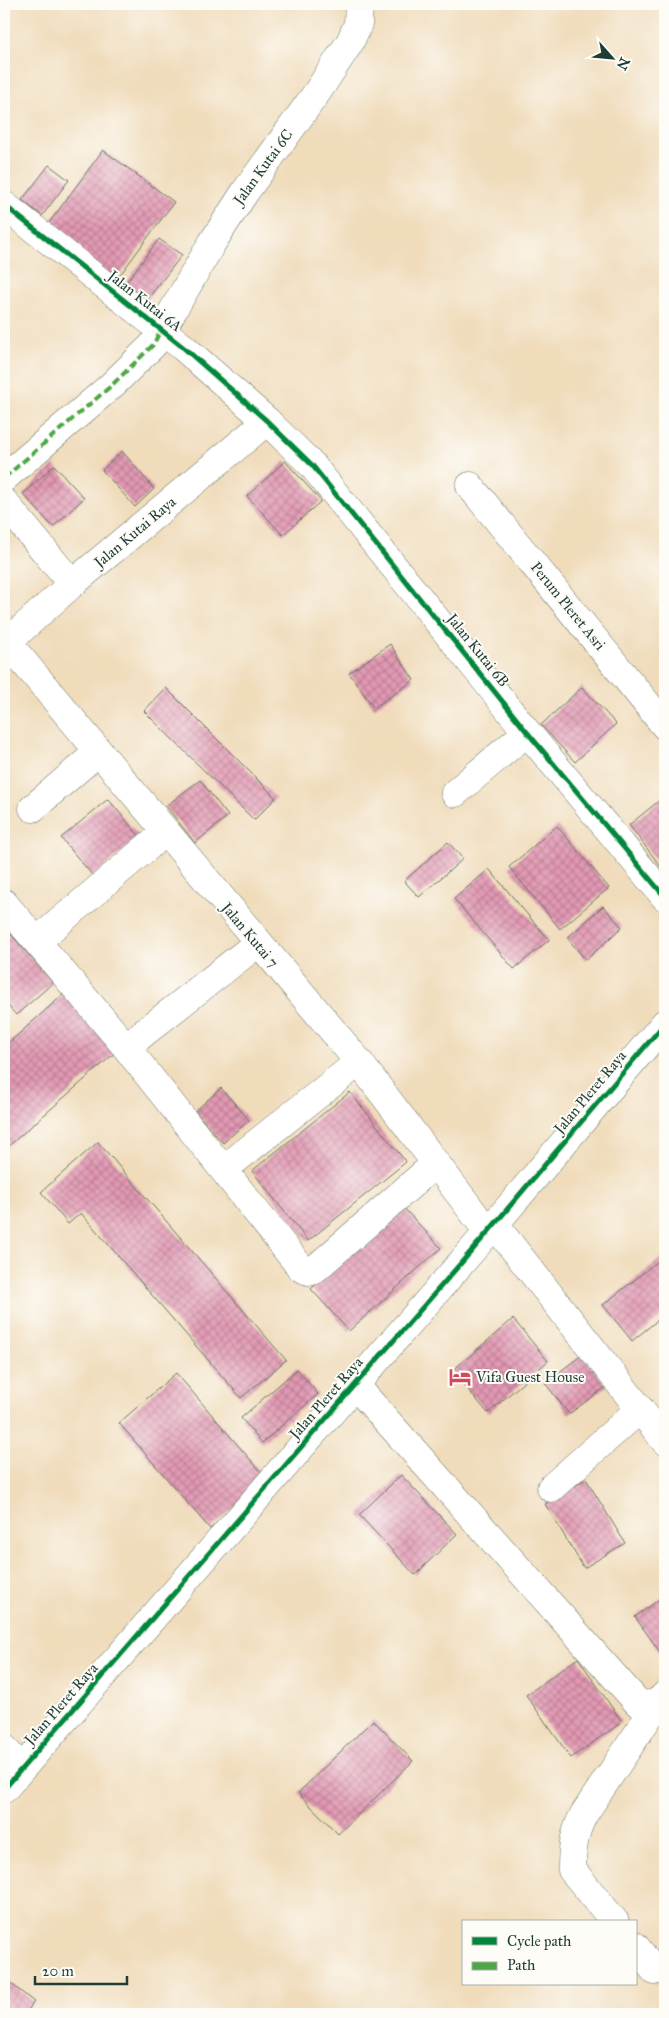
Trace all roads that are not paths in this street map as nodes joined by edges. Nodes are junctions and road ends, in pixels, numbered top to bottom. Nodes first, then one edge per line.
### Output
1 (359, 4) edge
2 (4, 205) edge
3 (161, 330) junction
4 (267, 421) junction
5 (4, 478) edge
6 (470, 486) dead end
7 (4, 502) edge
8 (72, 584) junction
9 (5, 643) edge
10 (665, 726) edge
11 (527, 732) junction
12 (98, 752) junction
13 (455, 793) dead end
14 (33, 808) dead end
15 (165, 832) junction
16 (665, 897) edge
17 (4, 904) edge
18 (36, 941) junction
19 (258, 944) junction
20 (665, 1023) edge
21 (126, 1047) junction
22 (359, 1062) junction
23 (435, 1164) junction
24 (224, 1169) junction
25 (491, 1228) junction
26 (354, 1385) junction
27 (640, 1409) junction
28 (665, 1441) edge
29 (551, 1488) dead end
30 (662, 1699) edge
31 (4, 1748) edge
32 (12, 1779) edge
33 (613, 1920) edge
34 (636, 1947) edge
35 (656, 1971) dead end

1 - 3 street, Jalan Kutai 6C
2 - 3 street, Jalan Kutai 6A
3 - 4 street, Jalan Kutai 6A
3 - 5 street, Jalan Kutai 6C
4 - 8 street, Jalan Kutai Raya
4 - 11 street, Jalan Kutai 6B
6 - 10 street, Perum Pleret Asri
7 - 8 street
8 - 9 street, Jalan Kutai Raya
9 - 12 street, Jalan Kutai 7
11 - 13 street
11 - 16 street, Jalan Kutai 6B
12 - 14 street
12 - 15 street, Jalan Kutai 7
15 - 18 street
15 - 19 street, Jalan Kutai 7
17 - 18 street
18 - 21 street
19 - 21 street
19 - 22 street, Jalan Kutai 7
20 - 25 street, Jalan Pleret Raya
21 - 24 street
22 - 23 street, Jalan Kutai 7
22 - 24 street
23 - 24 street
23 - 25 street, Jalan Kutai 7
25 - 26 street, Jalan Pleret Raya
25 - 27 street, Jalan Kutai 7
26 - 30 street
26 - 32 street, Jalan Pleret Raya
27 - 28 street, Jalan Kutai 7
27 - 29 street
30 - 33 street
31 - 32 street
34 - 35 street

